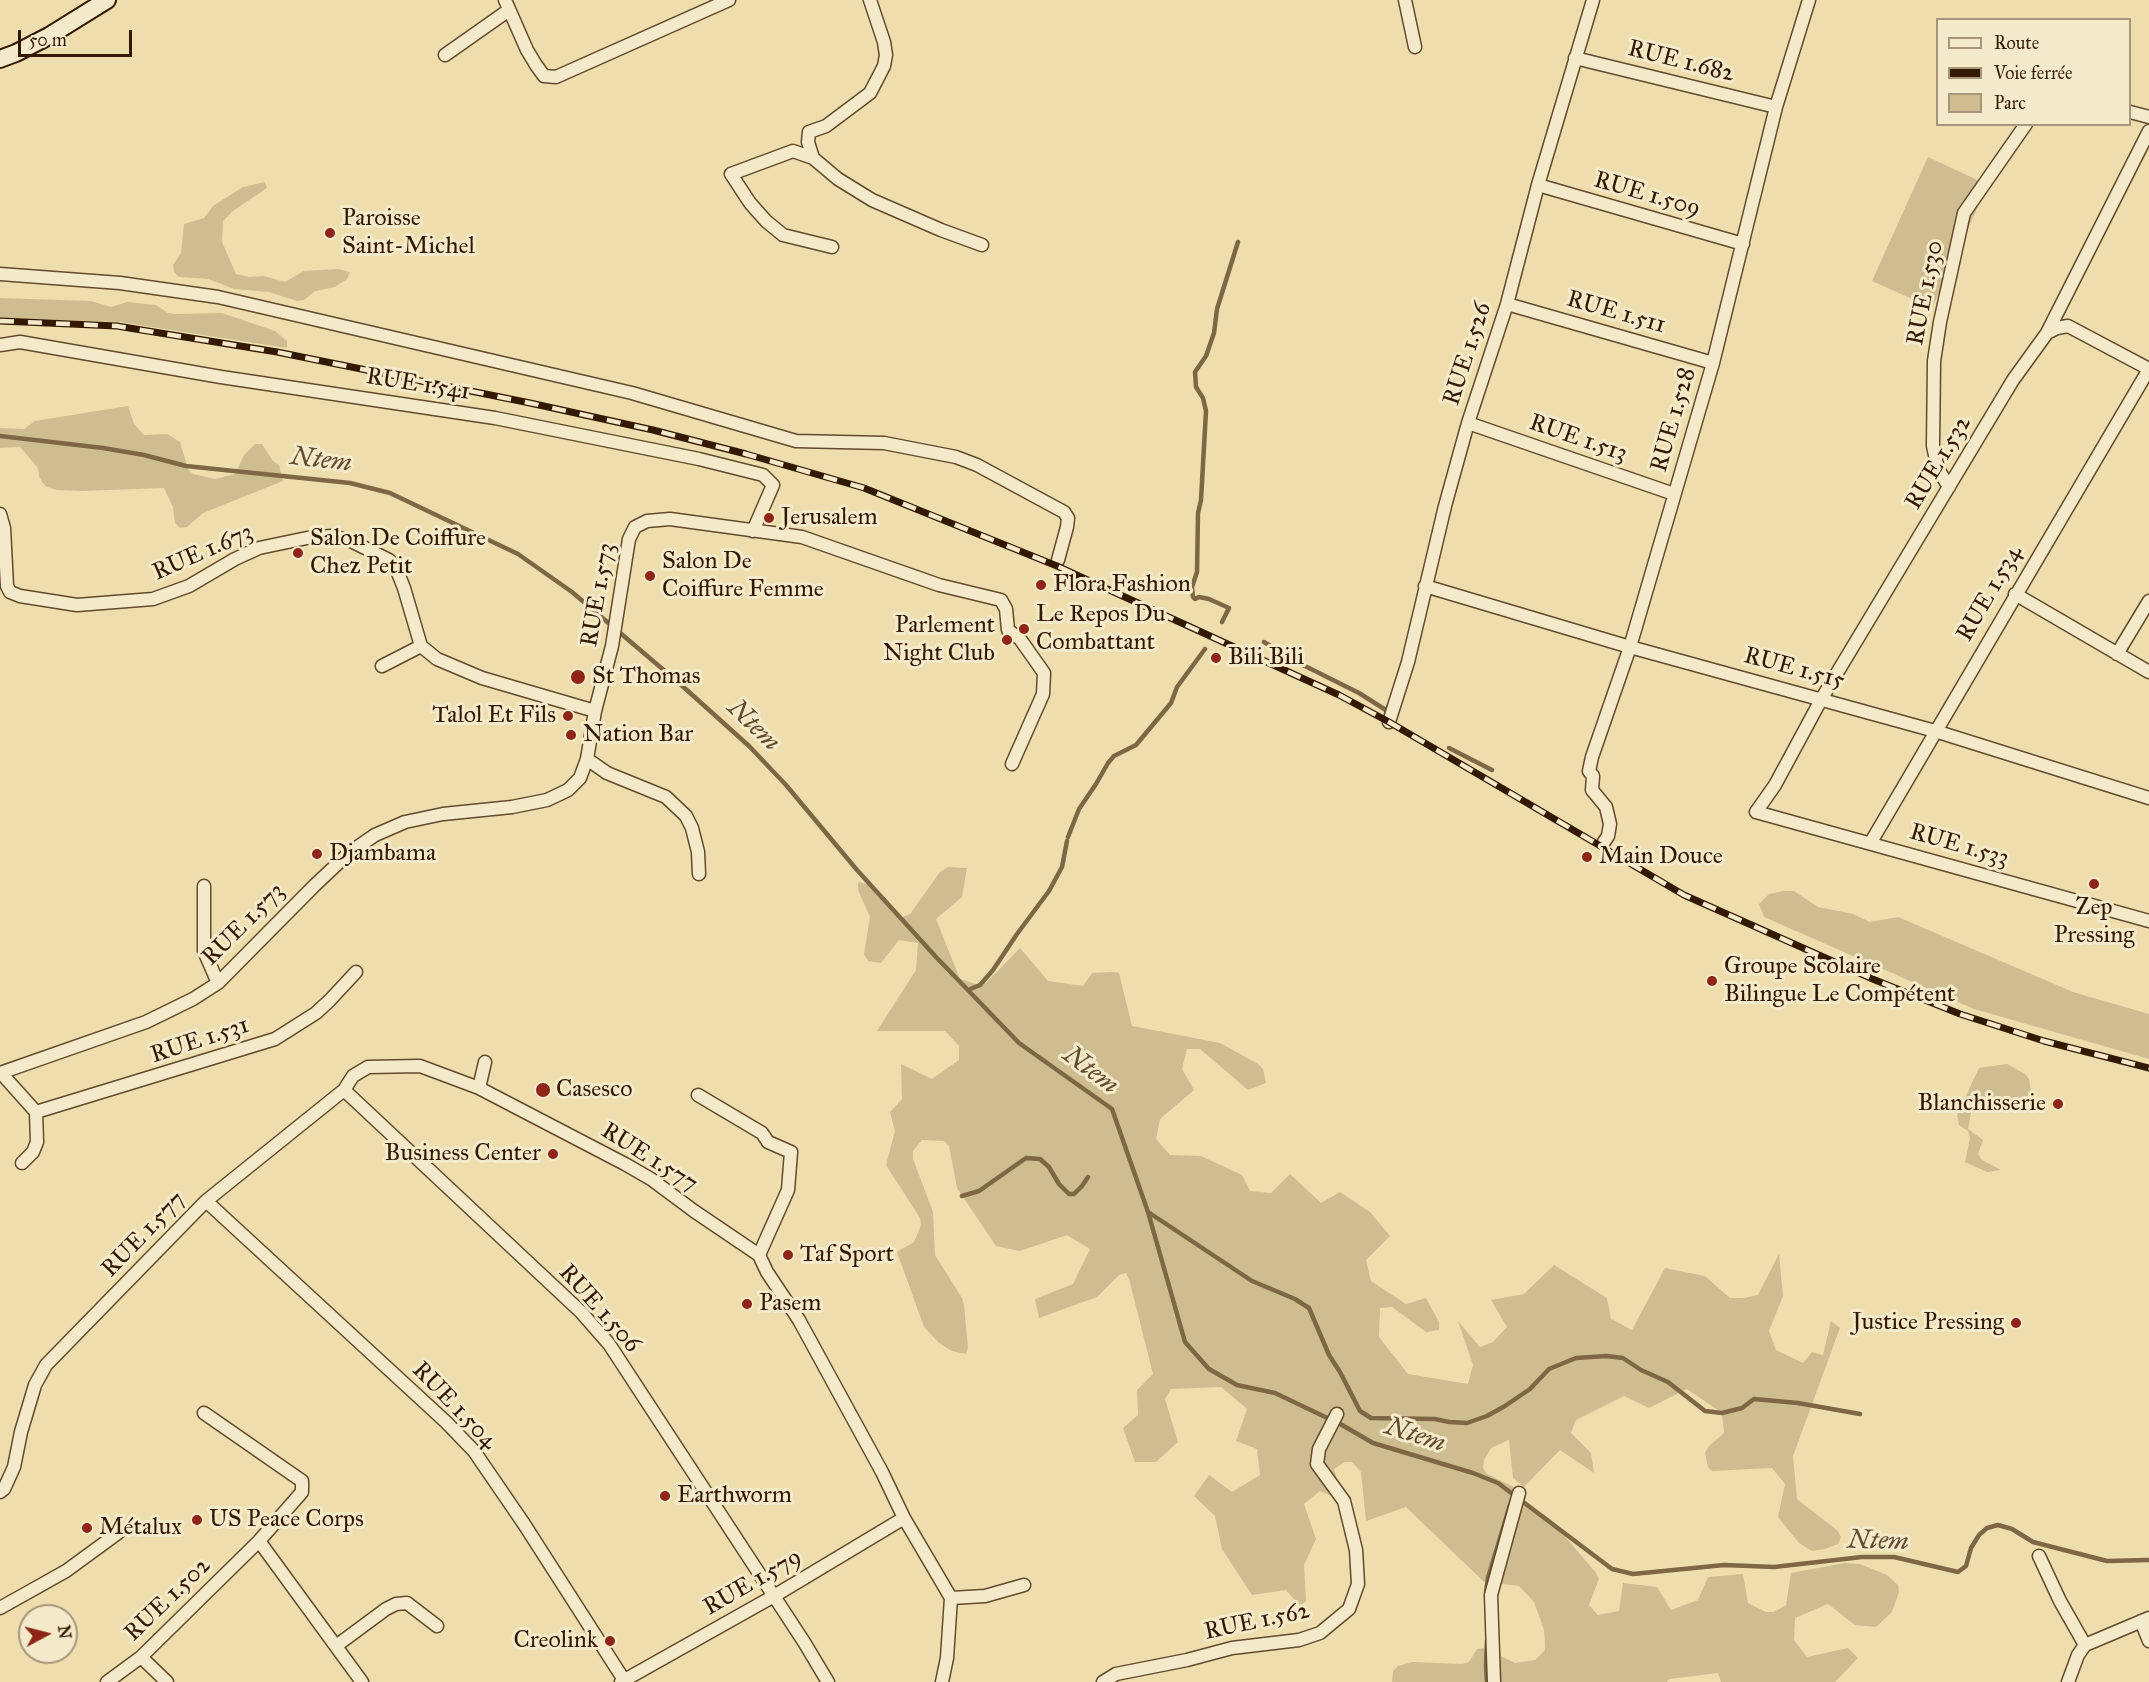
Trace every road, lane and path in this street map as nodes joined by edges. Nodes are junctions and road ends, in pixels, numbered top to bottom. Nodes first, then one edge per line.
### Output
1 (107, 0) edge
2 (729, 0) edge
3 (870, 0) edge
4 (1406, 0) edge
5 (1593, 0) edge
6 (1809, 0) edge
7 (507, 5) edge
8 (1415, 47) dead end
9 (445, 55) dead end
10 (0, 58) edge
11 (1575, 58) junction
12 (1776, 107) junction
13 (2131, 112) edge
14 (2149, 117) edge
15 (2025, 126) edge
16 (2149, 131) edge
17 (813, 158) junction
18 (1538, 185) junction
19 (1743, 244) junction
20 (982, 245) dead end
21 (832, 246) dead end
22 (0, 274) edge
23 (1507, 304) junction
24 (2047, 333) junction
25 (0, 345) edge
26 (1713, 363) junction
27 (2149, 369) edge
28 (1468, 423) junction
29 (1949, 487) junction
30 (1674, 494) junction
31 (0, 514) edge
32 (753, 531) junction
33 (1058, 560) dead end
34 (1425, 586) junction
35 (2015, 594) junction
36 (2149, 601) edge
37 (422, 646) junction
38 (1630, 647) junction
39 (2117, 654) junction
40 (382, 666) dead end
41 (2149, 672) edge
42 (1822, 698) junction
43 (595, 711) junction
44 (1389, 722) dead end
45 (1935, 731) junction
46 (587, 759) junction
47 (1012, 764) dead end
48 (2149, 798) edge
49 (1756, 812) joint
50 (1604, 842) dead end
51 (1870, 842) junction
52 (699, 874) dead end
53 (204, 886) dead end
54 (2149, 921) edge
55 (356, 972) dead end
56 (218, 982) junction
57 (485, 1062) dead end
58 (1, 1073) edge
59 (479, 1088) junction
60 (344, 1090) junction
61 (698, 1095) dead end
62 (36, 1112) junction
63 (22, 1163) dead end
64 (206, 1201) junction
65 (759, 1255) junction
66 (204, 1413) dead end
67 (1337, 1414) dead end
68 (0, 1492) edge
69 (1519, 1493) dead end
70 (904, 1518) junction
71 (118, 1533) dead end
72 (258, 1541) junction
73 (2039, 1556) dead end
74 (1024, 1585) dead end
75 (774, 1596) junction
76 (951, 1598) junction
77 (0, 1608) edge
78 (2145, 1619) edge
79 (436, 1626) dead end
80 (2149, 1641) edge
81 (2085, 1645) junction
82 (336, 1646) junction
83 (141, 1657) junction
84 (623, 1681) edge
85 (107, 1682) edge
86 (167, 1682) edge
87 (362, 1682) edge
88 (828, 1682) edge
89 (942, 1682) edge
90 (1103, 1682) edge
91 (1494, 1682) edge
92 (2068, 1682) edge

1 - 10 main road
2 - 7 street
3 - 17 street
4 - 8 street
5 - 11 street, RUE 1.526
6 - 12 street, RUE 1.528
7 - 9 street
11 - 12 street, RUE 1.682
11 - 18 street, RUE 1.526
12 - 19 street, RUE 1.528
13 - 14 street
15 - 29 street, RUE 1.530
16 - 24 street, RUE 1.532
17 - 20 street
17 - 21 street
18 - 19 street, RUE 1.509
18 - 23 street, RUE 1.526
19 - 26 street, RUE 1.528
22 - 33 street
23 - 26 street, RUE 1.511
23 - 28 street, RUE 1.526
24 - 27 street
24 - 29 street, RUE 1.532
25 - 32 street, RUE 1.541
26 - 30 street, RUE 1.528
27 - 35 street, RUE 1.534
28 - 30 street, RUE 1.513
28 - 34 street, RUE 1.526
29 - 42 street, RUE 1.532
30 - 38 street, RUE 1.528
31 - 37 street, RUE 1.673
32 - 43 street, RUE 1.573
32 - 47 street, RUE 1.573
34 - 38 street, RUE 1.515
34 - 44 street, RUE 1.526
35 - 39 street
35 - 45 street, RUE 1.534
36 - 39 street
37 - 40 street
37 - 43 street
38 - 42 street, RUE 1.515
38 - 50 street, RUE 1.528
39 - 41 street
42 - 45 street, RUE 1.515
42 - 49 street, RUE 1.532
43 - 46 street, RUE 1.573
45 - 48 street, RUE 1.515
45 - 51 street, RUE 1.534
46 - 52 street
46 - 56 street, RUE 1.573
49 - 51 street, RUE 1.533
51 - 54 street, RUE 1.533
53 - 56 street
55 - 62 street, RUE 1.531
56 - 58 street, RUE 1.573
57 - 59 street
58 - 62 street
59 - 60 street, RUE 1.577
59 - 65 street, RUE 1.577
60 - 64 street, RUE 1.577
60 - 75 street, RUE 1.506
61 - 65 street
62 - 63 street
64 - 68 street, RUE 1.577
64 - 84 street, RUE 1.504
65 - 70 street, RUE 1.577
66 - 72 street, RUE 1.502
67 - 90 street, RUE 1.562
69 - 91 street
70 - 75 street, RUE 1.579
70 - 76 street, RUE 1.577
71 - 77 street
72 - 82 street
72 - 83 street, RUE 1.502
73 - 81 street
74 - 76 street
75 - 84 street, RUE 1.579
75 - 88 street
76 - 89 street
78 - 80 street
78 - 81 street
79 - 82 street
81 - 92 street
82 - 87 street
83 - 85 street, RUE 1.502
83 - 86 street

